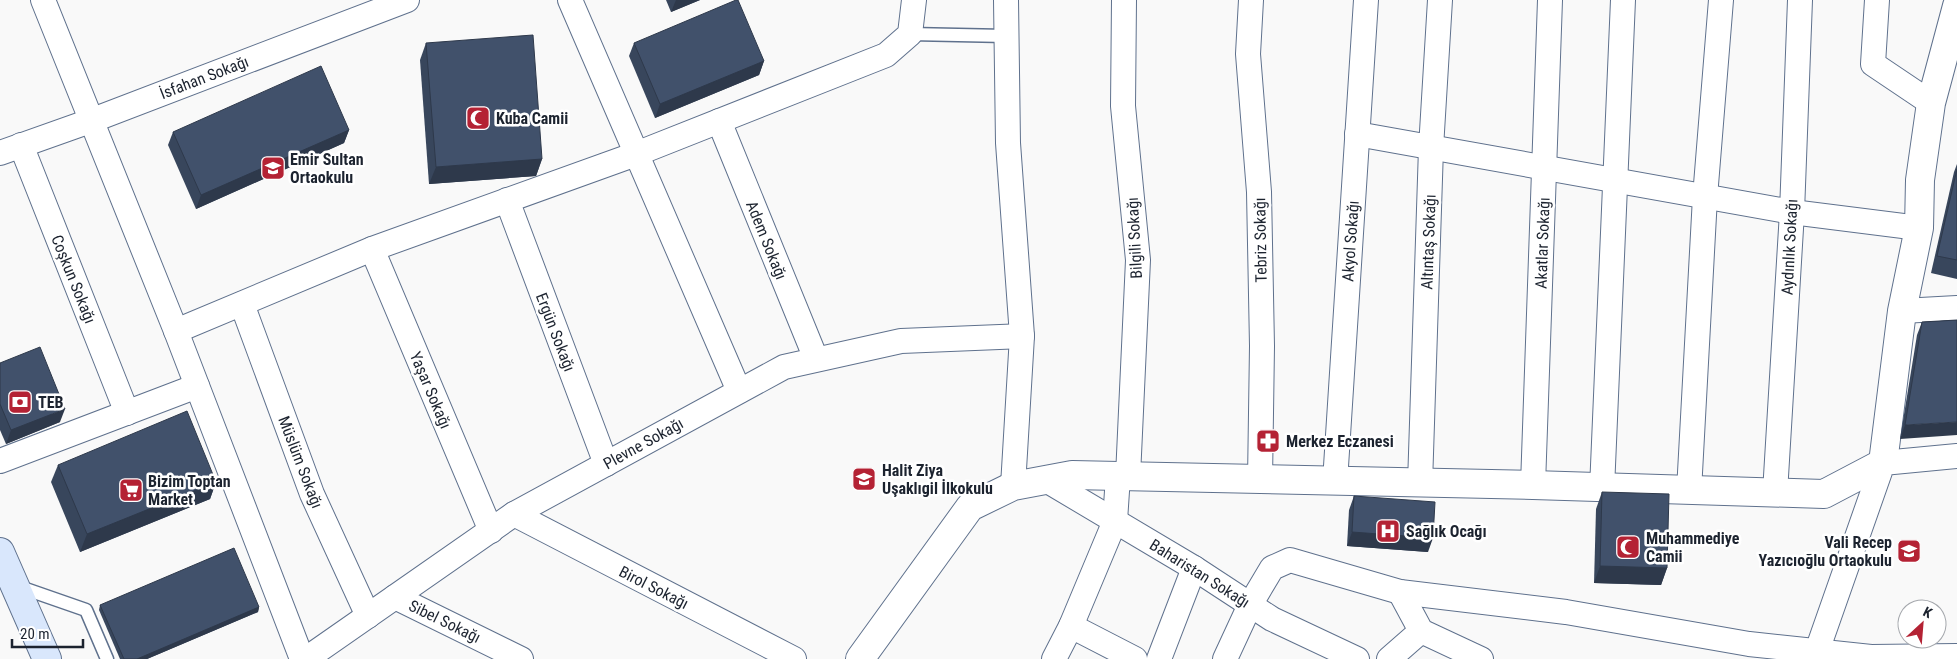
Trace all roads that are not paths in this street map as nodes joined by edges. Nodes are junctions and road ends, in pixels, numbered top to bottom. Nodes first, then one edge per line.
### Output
1 (43, 0) edge
2 (407, 0) edge
3 (570, 0) edge
4 (914, 0) edge
5 (1006, 0) edge
6 (1124, 0) edge
7 (1251, 0) edge
8 (1366, 0) edge
9 (1440, 0) edge
10 (1550, 0) edge
11 (1623, 0) edge
12 (1721, 0) edge
13 (1800, 0) edge
14 (1878, 0) edge
15 (1957, 6) edge
16 (910, 34) junction
17 (1006, 36) junction
18 (1931, 103) junction
19 (93, 120) junction
20 (719, 121) junction
21 (1357, 134) junction
22 (1431, 148) junction
23 (10, 149) edge
24 (636, 154) junction
25 (1545, 167) junction
26 (1615, 181) junction
27 (1705, 196) junction
28 (507, 200) junction
29 (1792, 212) junction
30 (1919, 228) junction
31 (372, 249) junction
32 (242, 304) junction
33 (1957, 308) edge
34 (1902, 310) junction
35 (176, 332) junction
36 (1022, 336) junction
37 (816, 359) junction
38 (197, 386) junction
39 (738, 391) junction
40 (127, 413) junction
41 (1957, 456) edge
42 (0, 461) edge
43 (606, 464) junction
44 (1883, 464) junction
45 (1123, 476) junction
46 (1046, 480) junction
47 (1260, 480) junction
48 (1335, 482) junction
49 (1420, 484) junction
50 (1532, 485) junction
51 (1013, 486) junction
52 (1602, 489) junction
53 (1689, 491) junction
54 (1775, 493) junction
55 (514, 514) junction
56 (1115, 521) junction
57 (491, 531) junction
58 (0, 552) edge
59 (1194, 568) junction
60 (15, 585) junction
61 (1400, 592) junction
62 (395, 597) junction
63 (1250, 605) junction
64 (368, 616) junction
65 (1071, 626) junction
66 (1421, 630) junction
67 (1817, 651) junction
68 (1778, 653) edge
69 (1957, 656) edge
70 (1926, 658) edge
71 (47, 659) edge
72 (106, 659) edge
73 (302, 659) edge
74 (306, 659) edge
75 (521, 659) edge
76 (794, 659) edge
77 (860, 659) edge
78 (1054, 659) edge
79 (1135, 659) edge
80 (1158, 659) edge
81 (1225, 659) edge
82 (1357, 659) edge
83 (1389, 659) edge
84 (1481, 659) edge

1 - 19 street
2 - 19 street, İsfahan Sokağı
3 - 24 street
4 - 16 street
5 - 17 street
6 - 45 street, Bilgili Sokağı
7 - 47 street, Tebriz Sokağı
8 - 21 street, Akyol Sokağı
9 - 22 street, Altıntaş Sokağı
10 - 25 street, Akatlar Sokağı
11 - 26 street
12 - 27 street
13 - 29 street, Aydınlık Sokağı
14 - 18 street
15 - 18 street
16 - 17 lane
16 - 20 street
17 - 36 street
18 - 30 street
19 - 23 street, İsfahan Sokağı
19 - 35 street
20 - 24 street
20 - 37 street, Adem Sokağı
21 - 22 street
21 - 48 street, Akyol Sokağı
22 - 25 street
22 - 49 street, Altıntaş Sokağı
23 - 40 street, Coşkun Sokağı
24 - 28 street
24 - 39 street
25 - 26 street
25 - 50 street, Akatlar Sokağı
26 - 27 street
26 - 52 street
27 - 29 street
27 - 53 street
28 - 31 street
28 - 43 street, Ergün Sokağı
29 - 30 street
29 - 54 street, Aydınlık Sokağı
30 - 34 street
31 - 32 street
31 - 57 street, Yaşar Sokağı
32 - 35 street
32 - 64 street, Müslüm Sokağı
33 - 34 street
34 - 44 street
35 - 38 street
36 - 37 street, Plevne Sokağı
36 - 51 street
37 - 39 street, Plevne Sokağı
38 - 40 street
38 - 73 street
39 - 43 street, Plevne Sokağı
40 - 42 street
41 - 44 street
43 - 55 street, Plevne Sokağı
44 - 54 street
44 - 67 street
45 - 46 street
45 - 47 street
45 - 56 street, Bilgili Sokağı
46 - 51 street
46 - 56 street, Baharistan Sokağı
47 - 48 street
48 - 49 street
49 - 50 street
50 - 52 street
51 - 77 street
52 - 53 street
53 - 54 street
55 - 57 street, Plevne Sokağı
55 - 76 street, Birol Sokağı
56 - 59 street, Baharistan Sokağı
56 - 65 street, Bilgili Sokağı
57 - 62 street, Plevne Sokağı
58 - 60 main road
59 - 63 street, Baharistan Sokağı
59 - 80 street
60 - 71 main road
60 - 72 lane
61 - 63 street
61 - 66 street
61 - 68 street
62 - 64 street, Plevne Sokağı
62 - 75 street, Sibel Sokağı
63 - 81 street
63 - 82 street, Baharistan Sokağı
64 - 74 street, Plevne Sokağı
65 - 78 street, Bilgili Sokağı
65 - 79 street
66 - 83 street
66 - 84 street
67 - 68 street
67 - 70 street
69 - 70 street

